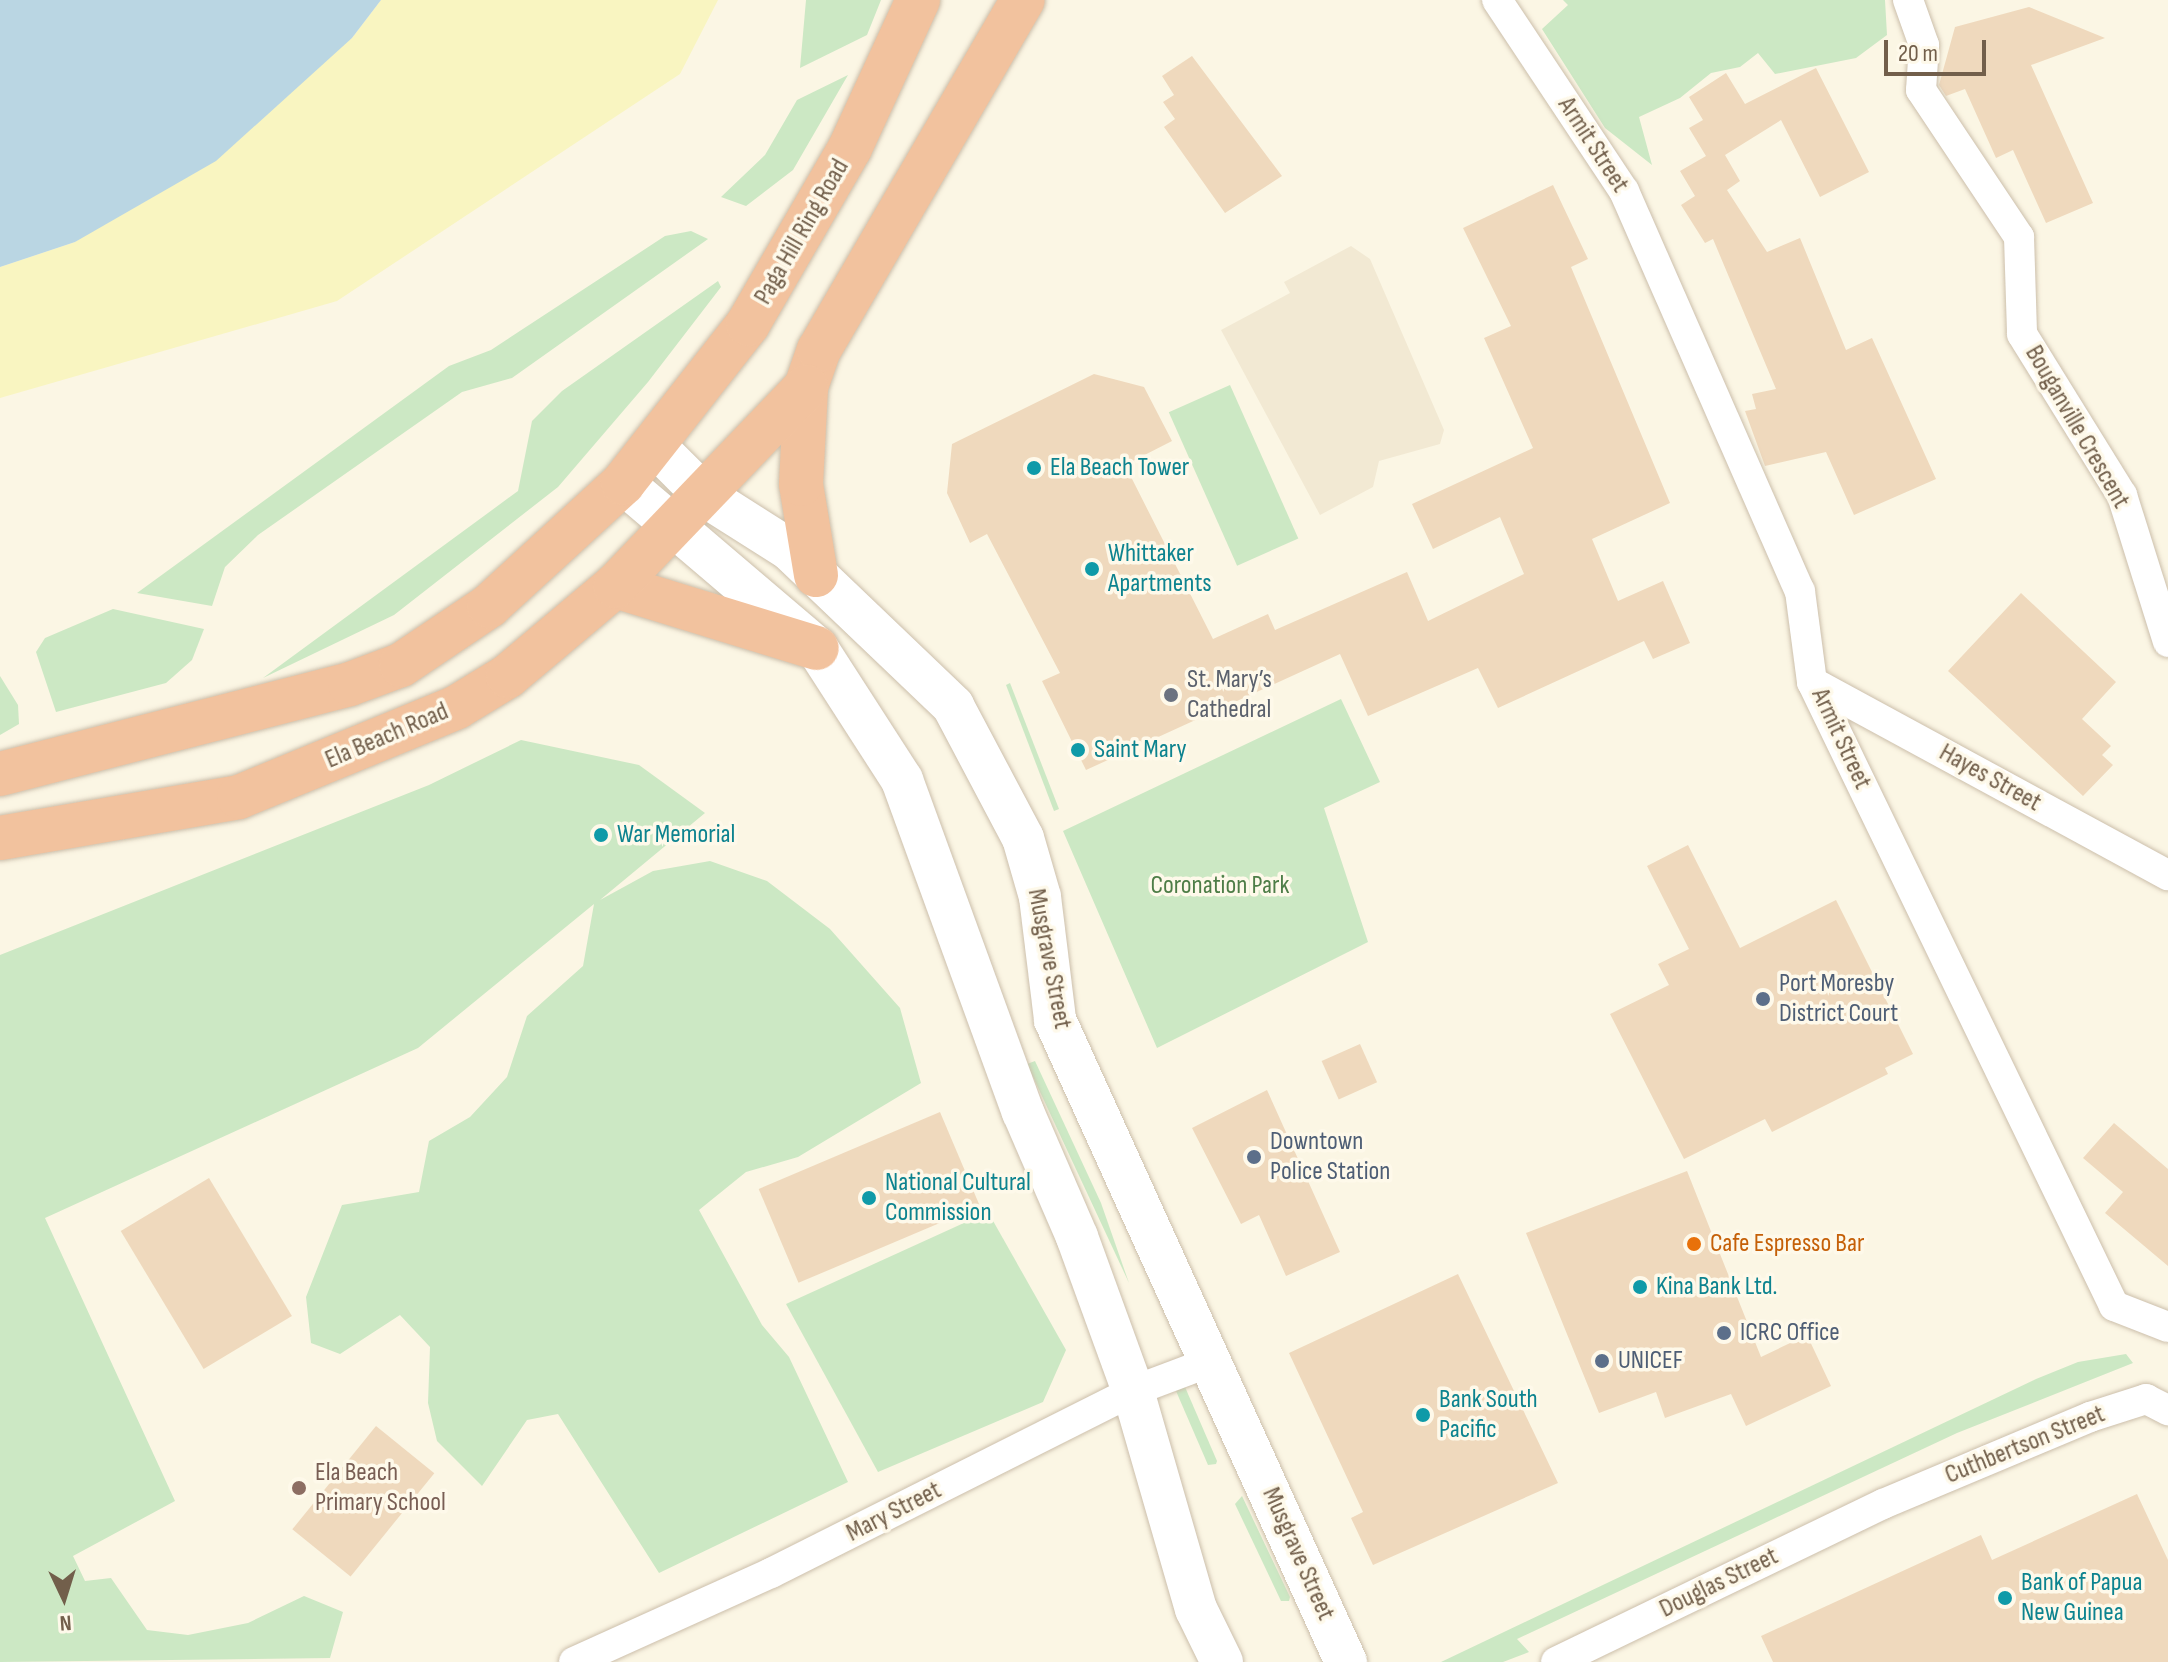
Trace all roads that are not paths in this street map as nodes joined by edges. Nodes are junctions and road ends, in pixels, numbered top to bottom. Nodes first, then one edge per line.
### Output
1 (918, 0) edge
2 (1023, 0) edge
3 (1497, 0) edge
4 (1908, 0) edge
5 (812, 369) junction
6 (655, 446) junction
7 (623, 483) junction
8 (705, 496) junction
9 (675, 526) junction
10 (816, 575) junction
11 (615, 586) junction
12 (2168, 642) edge
13 (817, 648) junction
14 (1812, 682) junction
15 (0, 774) edge
16 (0, 838) edge
17 (2168, 875) edge
18 (1043, 954) junction
19 (977, 974) junction
20 (2168, 1327) edge
21 (1213, 1361) junction
22 (1133, 1391) junction
23 (2168, 1410) edge
24 (1883, 1504) joint
25 (574, 1662) edge
26 (1222, 1662) edge
27 (1346, 1662) edge
28 (1556, 1662) edge

1 - 6 highway, Paga Hill Ring Road
2 - 5 highway
3 - 14 street, Armit Street
4 - 12 street, Bouganville Crescent
5 - 8 highway
5 - 10 highway
6 - 7 highway
6 - 8 street, Musgrave Street
7 - 9 street
7 - 15 highway
8 - 9 highway, Ela Beach Road
8 - 10 street, Musgrave Street
9 - 11 highway, Ela Beach Road
9 - 13 street
10 - 18 street, Musgrave Street
11 - 13 highway
11 - 16 highway, Ela Beach Road
13 - 19 street
14 - 17 street, Hayes Street
14 - 20 street, Armit Street
18 - 19 street
18 - 21 street, Musgrave Street
19 - 22 street
21 - 22 street, Mary Street
21 - 27 street, Musgrave Street
22 - 25 street, Mary Street
22 - 26 street
23 - 24 street, Cuthbertson Street
24 - 28 street, Douglas Street

